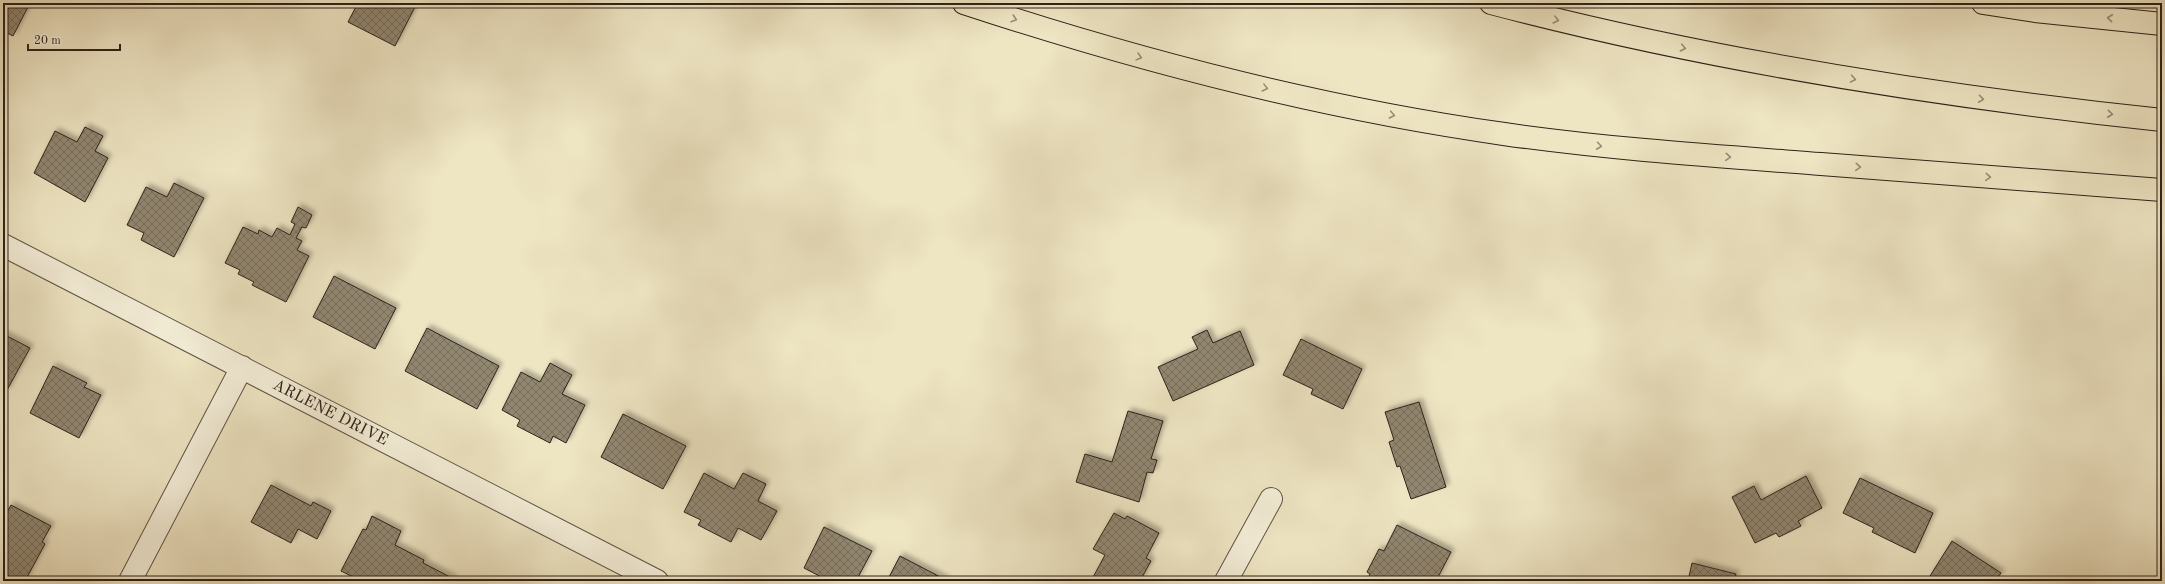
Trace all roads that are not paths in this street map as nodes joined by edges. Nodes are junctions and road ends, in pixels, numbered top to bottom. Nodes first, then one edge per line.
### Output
1 (964, 3) edge
2 (1491, 3) edge
3 (1983, 3) edge
4 (2162, 24) edge
5 (2162, 120) edge
6 (2162, 190) edge
7 (3, 244) edge
8 (242, 367) junction
9 (1271, 499) dead end
10 (130, 581) edge
11 (657, 581) edge
12 (1226, 581) edge

1 -> 6 highway
2 -> 5 highway
4 -> 3 highway
7 - 8 street, ARLENE DRIVE
8 - 10 street
8 - 11 street, ARLENE DRIVE
9 - 12 street

